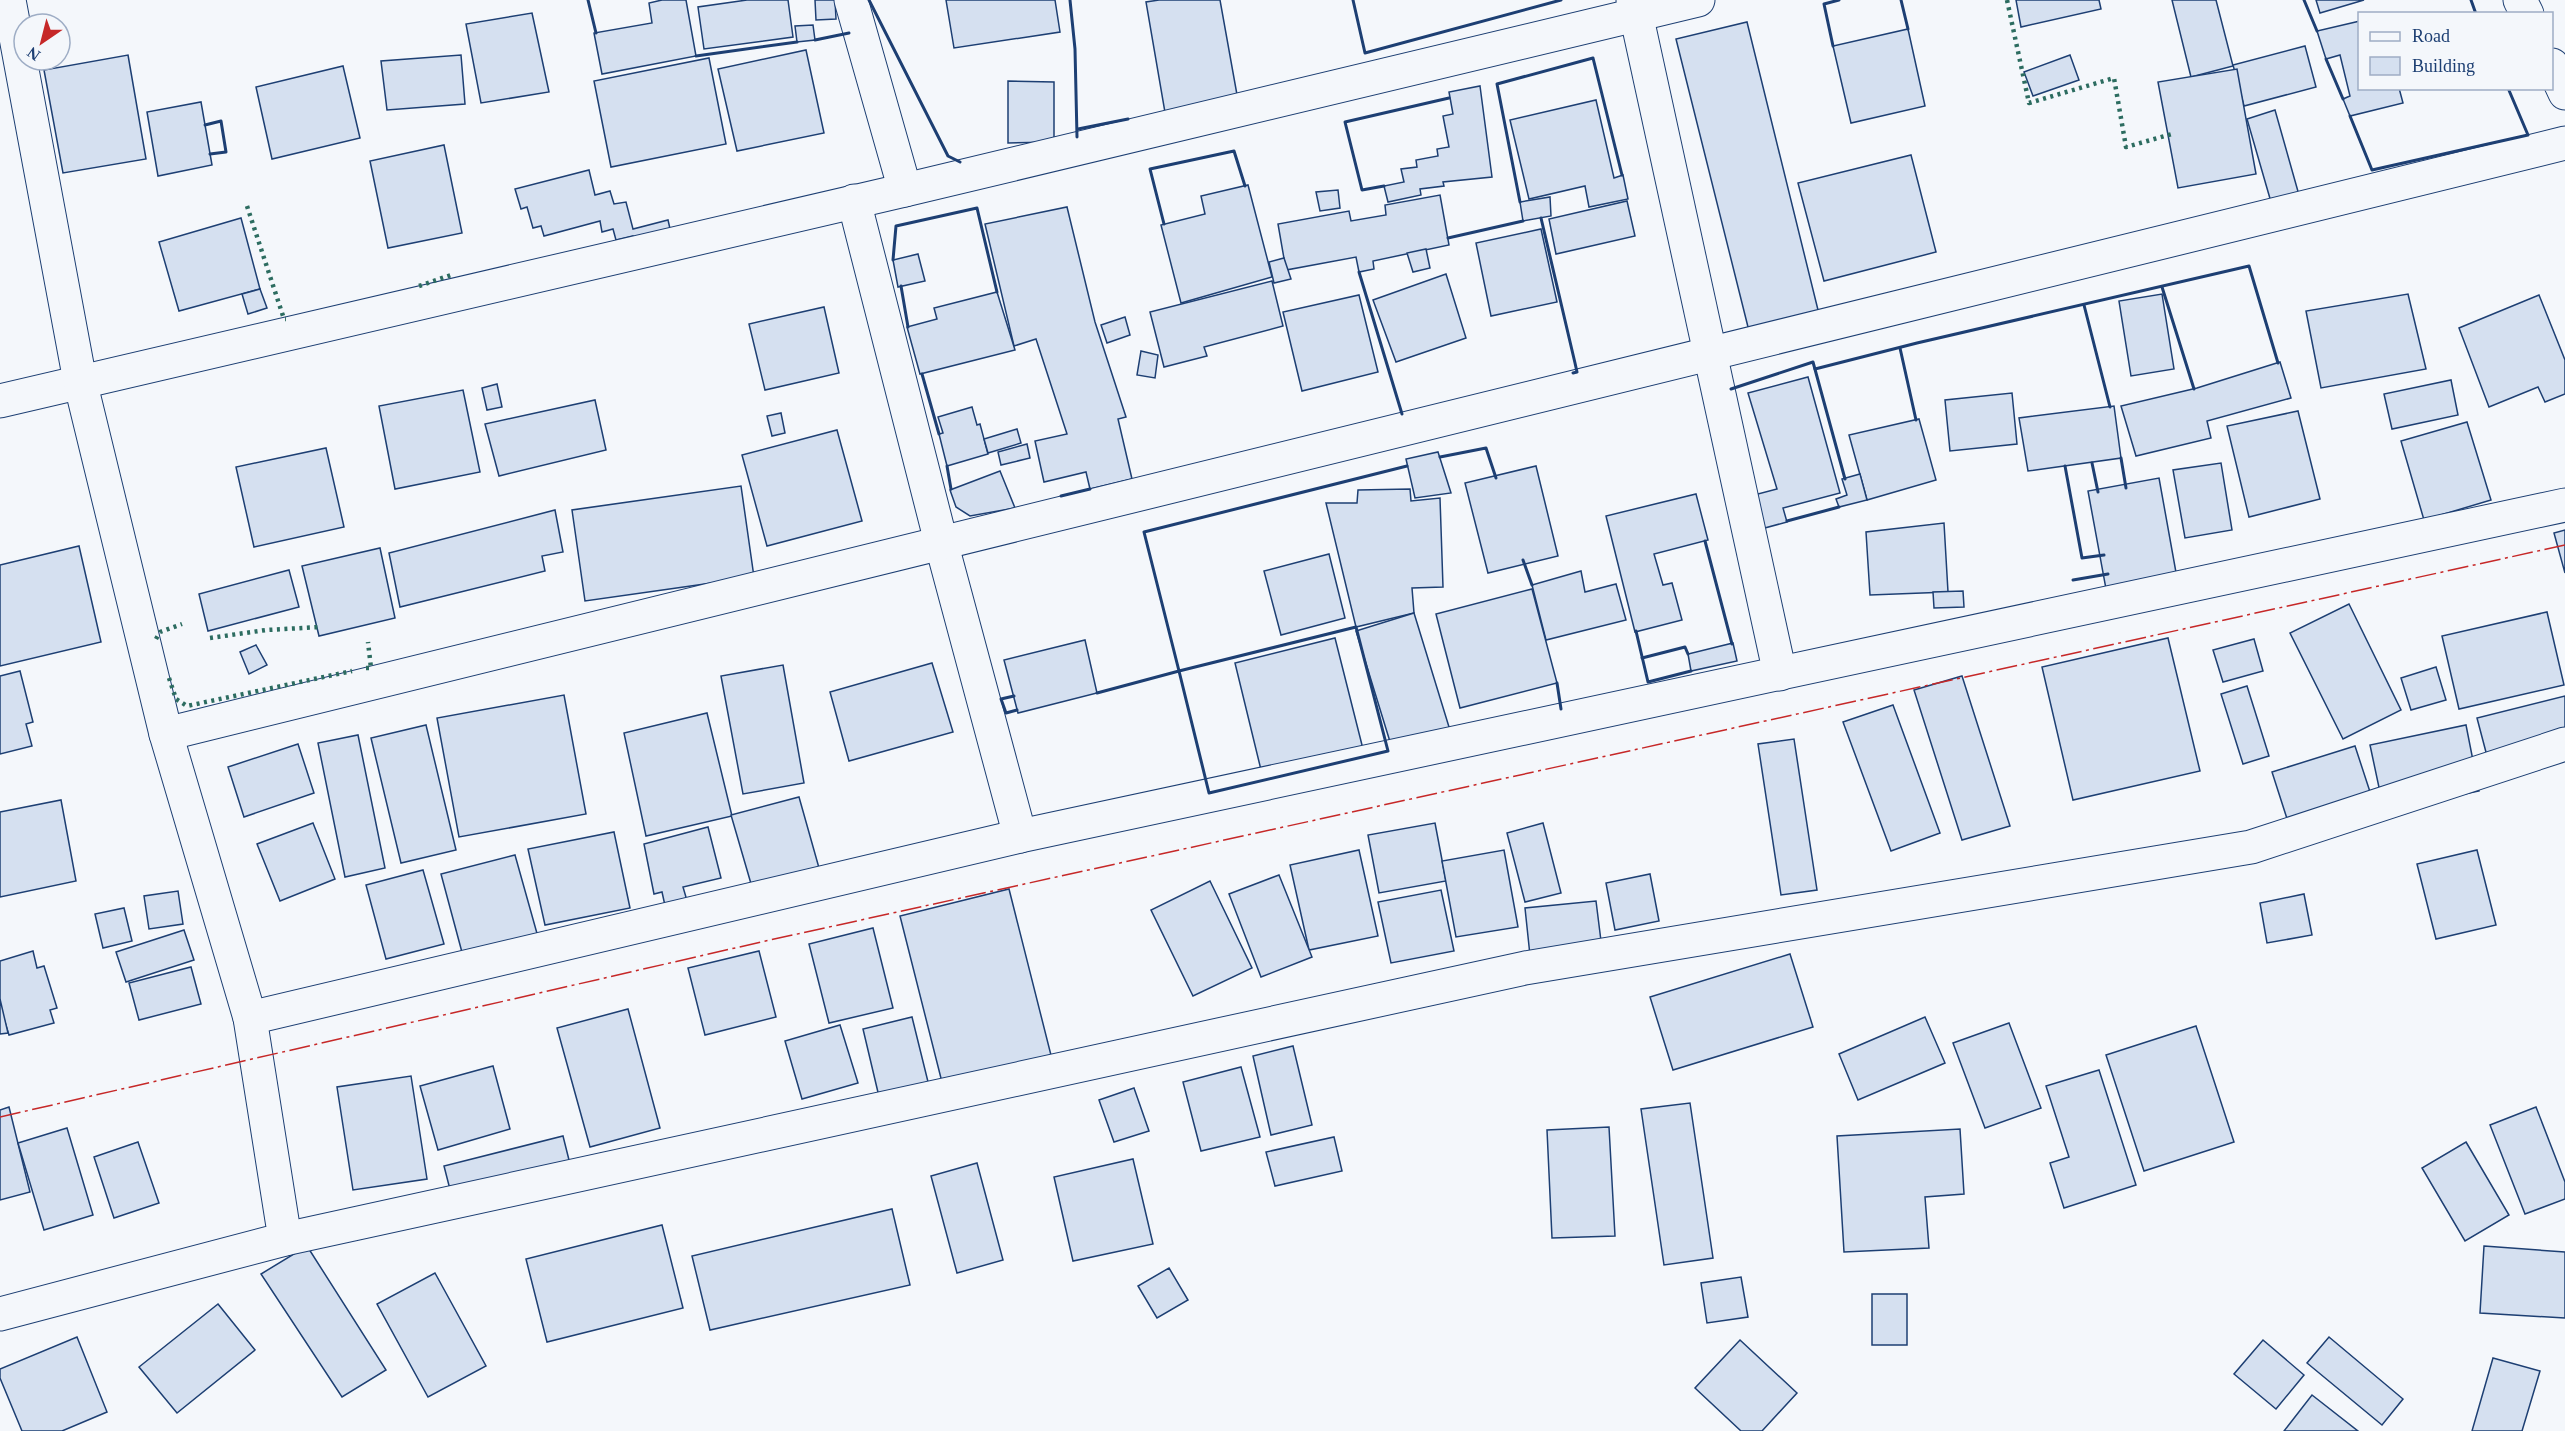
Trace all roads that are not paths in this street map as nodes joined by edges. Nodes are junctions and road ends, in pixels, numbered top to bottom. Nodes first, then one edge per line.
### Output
1 (9, 0) edge
2 (851, 0) edge
3 (1698, 0) edge
4 (1634, 8) edge
5 (2553, 67) edge
6 (2565, 93) edge
7 (2565, 143) edge
8 (905, 190) junction
9 (854, 201) junction
10 (1711, 355) junction
11 (80, 381) junction
12 (0, 401) edge
13 (2565, 505) edge
14 (940, 542) junction
15 (1780, 674) junction
16 (166, 734) junction
17 (2565, 744) edge
18 (1020, 836) junction
19 (250, 1018) junction
20 (285, 1239) junction
21 (0, 1314) edge

1 - 11 street
2 - 8 street
3 - 4 street
4 - 8 street
4 - 10 street
5 - 6 street
7 - 10 street
8 - 9 street
9 - 11 street
9 - 14 street
10 - 14 street
10 - 15 street
11 - 12 street
11 - 16 street
13 - 15 street
14 - 16 street
14 - 18 street
15 - 18 street
16 - 19 street
17 - 20 street
18 - 19 street
19 - 20 street
20 - 21 street

